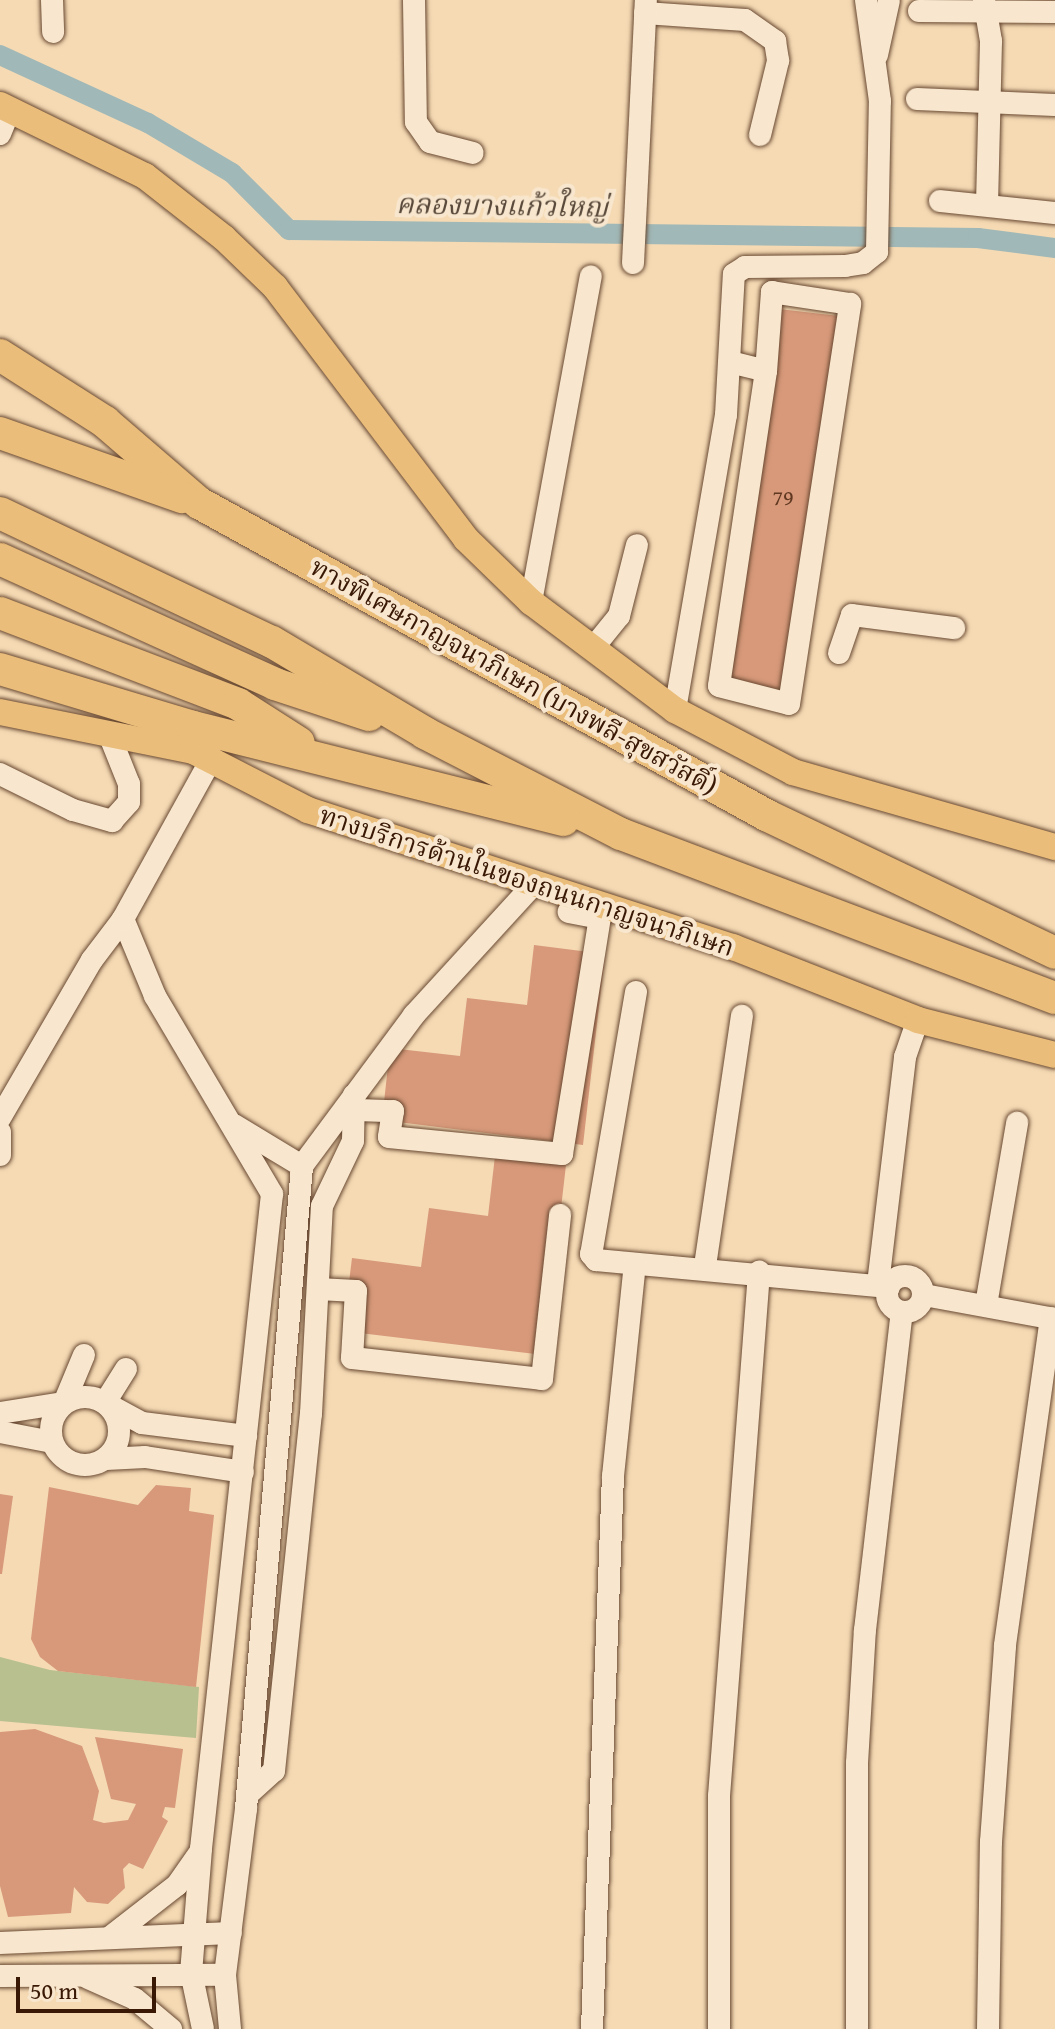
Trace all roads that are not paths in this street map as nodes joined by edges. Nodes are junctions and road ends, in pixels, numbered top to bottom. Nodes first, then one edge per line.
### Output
1 (52, 0) edge
2 (414, 0) edge
3 (866, 0) edge
4 (889, 0) edge
5 (646, 6) edge
6 (994, 6) edge
7 (919, 11) dead end
8 (1055, 12) edge
9 (53, 32) dead end
10 (876, 56) junction
11 (917, 99) dead end
12 (990, 101) junction
13 (1055, 105) edge
14 (5, 107) edge
15 (0, 134) edge
16 (760, 135) dead end
17 (473, 153) dead end
18 (940, 201) dead end
19 (987, 204) junction
20 (1055, 213) edge
21 (634, 258) dead end
22 (591, 276) dead end
23 (0, 355) edge
24 (730, 362) junction
25 (766, 371) junction
26 (0, 433) edge
27 (199, 503) junction
28 (0, 513) edge
29 (637, 545) dead end
30 (0, 559) edge
31 (531, 602) junction
32 (0, 613) edge
33 (954, 628) dead end
34 (593, 648) junction
35 (839, 653) dead end
36 (0, 669) edge
37 (675, 710) junction
38 (0, 712) edge
39 (425, 733) junction
40 (109, 734) junction
41 (318, 756) junction
42 (212, 758) junction
43 (0, 774) edge
44 (621, 834) junction
45 (1055, 847) edge
46 (534, 884) junction
47 (569, 912) dead end
48 (123, 919) junction
49 (1055, 953) edge
50 (636, 992) dead end
51 (1055, 998) edge
52 (742, 1016) dead end
53 (918, 1020) junction
54 (1055, 1055) edge
55 (355, 1103) junction
56 (0, 1118) edge
57 (230, 1123) junction
58 (1017, 1123) dead end
59 (0, 1132) edge
60 (0, 1155) edge
61 (302, 1166) junction
62 (272, 1194) junction
63 (298, 1197) junction
64 (560, 1215) dead end
65 (635, 1264) junction
66 (705, 1266) junction
67 (759, 1272) junction
68 (883, 1286) junction
69 (318, 1289) junction
70 (924, 1295) junction
71 (986, 1305) junction
72 (902, 1312) junction
73 (1053, 1319) edge
74 (84, 1355) dead end
75 (126, 1369) dead end
76 (64, 1403) junction
77 (105, 1403) junction
78 (280, 1411) junction
79 (0, 1413) edge
80 (311, 1414) junction
81 (0, 1432) edge
82 (246, 1436) junction
83 (52, 1442) junction
84 (106, 1459) junction
85 (243, 1472) junction
86 (247, 1795) junction
87 (201, 1849) junction
88 (195, 1931) junction
89 (231, 1933) junction
90 (108, 1939) junction
91 (0, 1943) edge
92 (191, 1972) junction
93 (73, 1973) junction
94 (225, 1975) junction
95 (0, 1976) edge
96 (171, 2029) edge
97 (203, 2029) edge
98 (230, 2029) edge
99 (592, 2029) edge
100 (719, 2029) edge
101 (857, 2029) edge
102 (988, 2029) edge

1 - 9 street
2 - 17 street
3 - 10 street
4 - 10 street
5 - 16 street
5 - 21 street
6 - 7 street
6 - 8 street
6 - 12 street
10 - 24 street
11 - 12 street
12 - 13 street
12 - 19 street
14 - 15 street
14 - 31 main road
18 - 19 street
19 - 20 street
22 - 31 street
23 - 27 highway, ทางพิเศษกาญจนาภิเษก (บางพลี-สุขสวัสดิ์)
24 - 25 street
24 - 37 street
25 - 25 street
26 - 27 highway
27 - 49 highway, ทางพิเศษกาญจนาภิเษก (บางพลี-สุขสวัสดิ์)
28 - 39 highway
29 - 34 street
30 - 39 highway
31 - 34 main road
32 - 41 highway
33 - 35 street
34 - 37 main road
36 - 41 highway
37 - 45 main road
38 - 40 main road, ทางบริการด้านในของถนนกาญจนาภิเษก
39 - 44 highway
40 - 42 main road, ทางบริการด้านในของถนนกาญจนาภิเษก
40 - 43 street
41 - 44 highway
42 - 46 main road, ทางบริการด้านในของถนนกาญจนาภิเษก
42 - 48 street
44 - 51 highway
46 - 53 main road, ทางบริการด้านในของถนนกาญจนาภิเษก
46 - 55 street
47 - 55 street
48 - 56 street
48 - 57 street
50 - 65 street
52 - 66 street
53 - 54 main road, ทางบริการด้านในของถนนกาญจนาภิเษก
53 - 68 street
55 - 61 street
55 - 69 street
57 - 61 street
57 - 62 street
58 - 71 street
59 - 60 street
61 - 63 street
62 - 63 street
62 - 82 street
63 - 78 street
64 - 69 street
65 - 66 street
65 - 99 street
66 - 67 street
67 - 68 street
67 - 100 street
68 - 70 street
68 - 72 street
69 - 80 street
70 - 71 street
70 - 72 street
71 - 73 street
72 - 101 street
73 - 102 street
74 - 76 street
75 - 77 street
76 - 77 street
76 - 79 street
76 - 83 street
77 - 82 street
77 - 84 street
78 - 80 street
78 - 86 street
80 - 86 street
81 - 83 street
82 - 85 street
83 - 84 street
84 - 85 street
85 - 87 street
86 - 89 street
87 - 88 street
87 - 90 street
88 - 89 street
88 - 90 street
88 - 92 street
89 - 94 street
90 - 91 street
92 - 93 street
92 - 94 street
92 - 97 street
93 - 95 street
93 - 96 street
94 - 98 street

